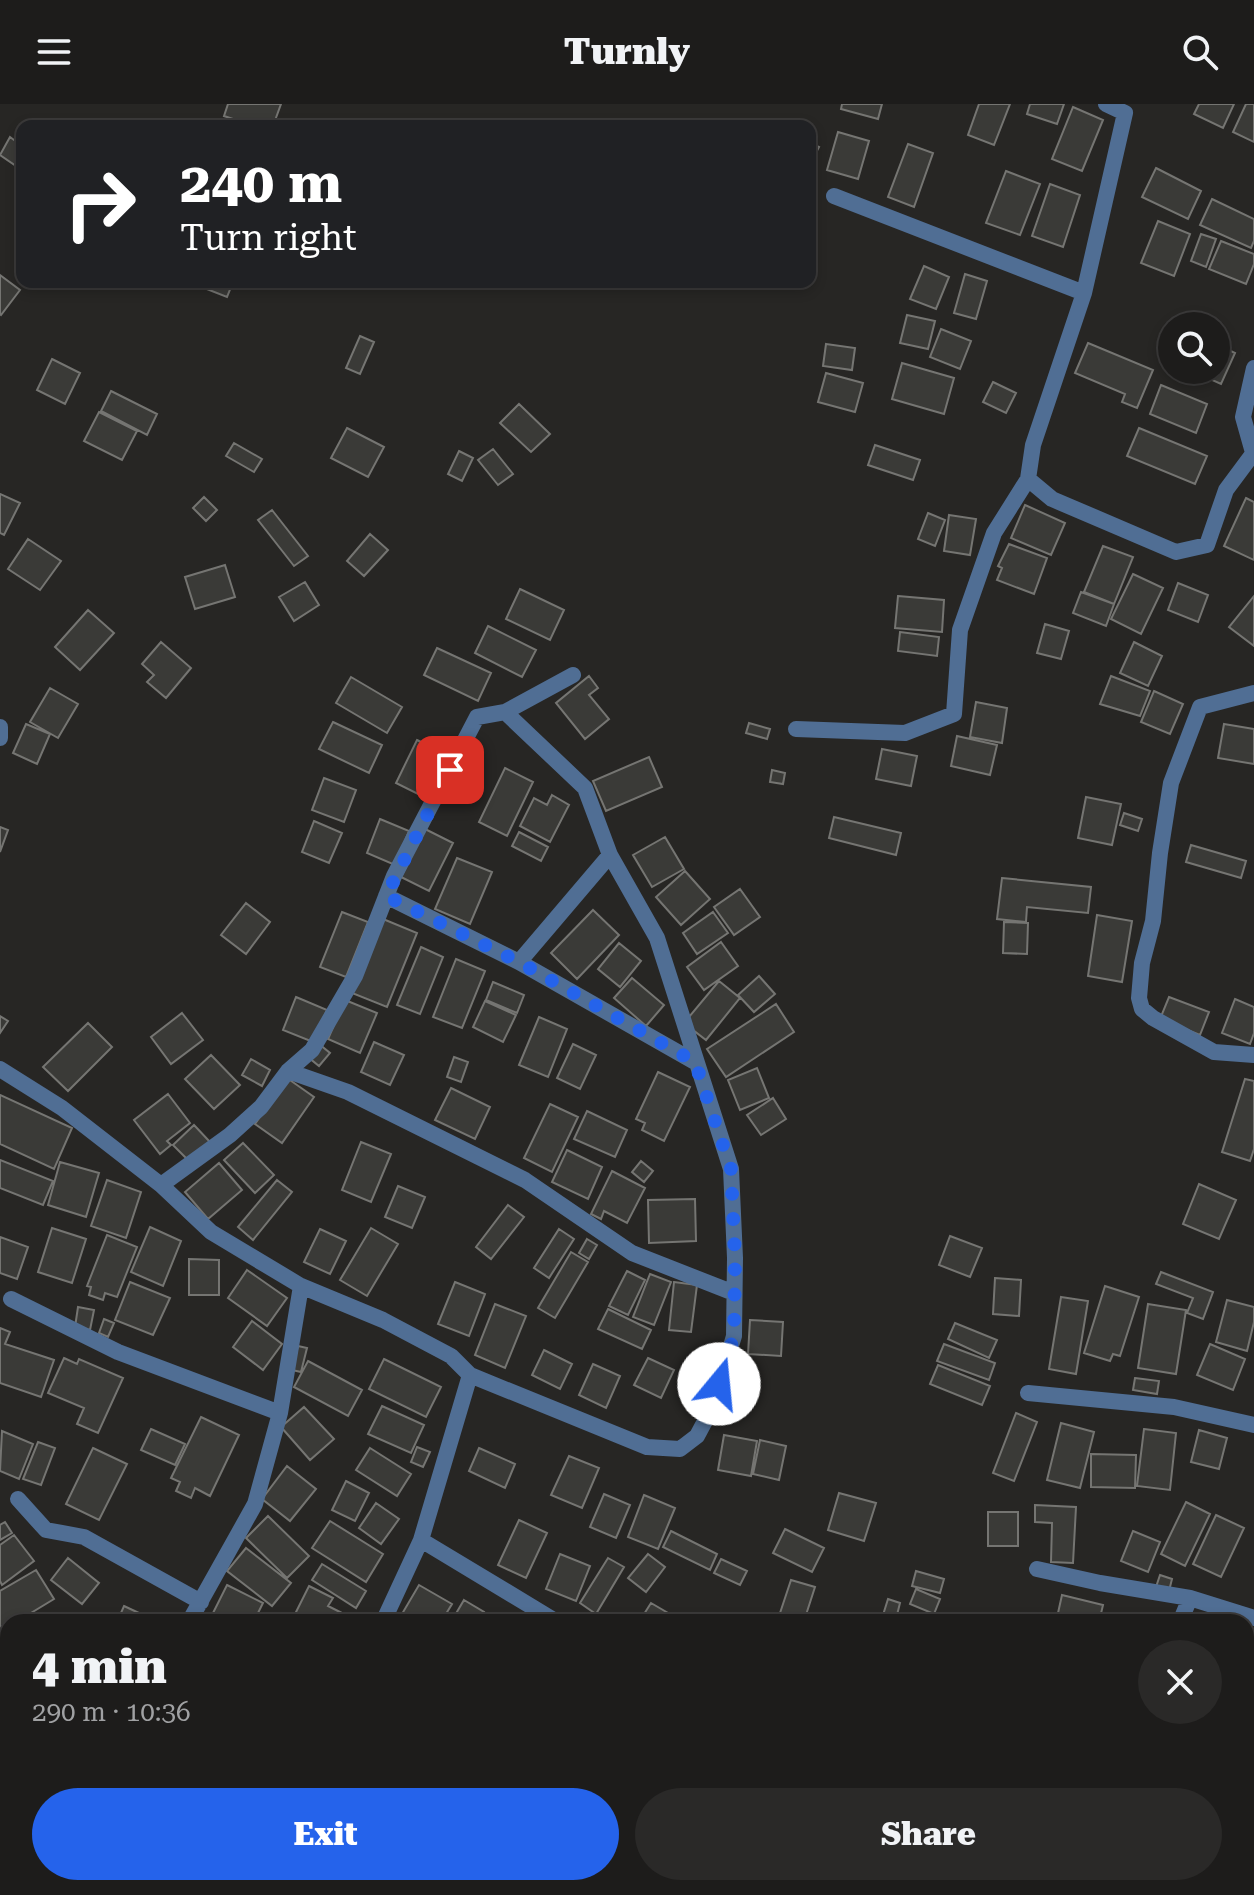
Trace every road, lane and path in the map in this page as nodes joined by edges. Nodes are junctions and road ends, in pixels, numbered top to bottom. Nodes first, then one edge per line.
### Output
1 (1106, 104) edge
2 (834, 196) dead end
3 (1084, 293) junction
4 (1254, 368) edge
5 (1253, 456) edge
6 (1028, 479) junction
7 (573, 675) dead end
8 (1254, 693) edge
9 (505, 712) junction
10 (0, 727) edge
11 (796, 729) dead end
12 (0, 738) edge
13 (610, 855) junction
14 (386, 896) junction
15 (519, 962) junction
16 (1254, 1055) edge
17 (695, 1062) junction
18 (0, 1069) edge
19 (288, 1071) junction
20 (161, 1185) junction
21 (301, 1286) junction
22 (734, 1293) junction
23 (11, 1299) dead end
24 (470, 1375) junction
25 (1028, 1393) dead end
26 (280, 1413) junction
27 (1254, 1425) edge
28 (18, 1499) dead end
29 (421, 1540) junction
30 (1037, 1569) dead end
31 (1190, 1598) junction
32 (201, 1602) junction
33 (194, 1614) edge
34 (387, 1614) edge
35 (544, 1614) edge
36 (1183, 1614) edge
37 (1241, 1614) edge

1 - 3 street
2 - 3 street
3 - 6 street
4 - 5 street
5 - 6 street
6 - 11 street
7 - 9 street
8 - 16 street
9 - 13 street
9 - 14 street
10 - 12 street
13 - 15 street
13 - 17 street
14 - 15 street
14 - 19 street
15 - 17 street
17 - 22 street
18 - 20 street
19 - 20 street
19 - 22 street
20 - 21 street
21 - 24 street
21 - 26 street
22 - 24 street
23 - 26 street
24 - 29 street
25 - 27 street
26 - 32 street
28 - 32 street
29 - 34 street
29 - 35 street
30 - 31 street
31 - 36 street
31 - 37 street
32 - 33 street

